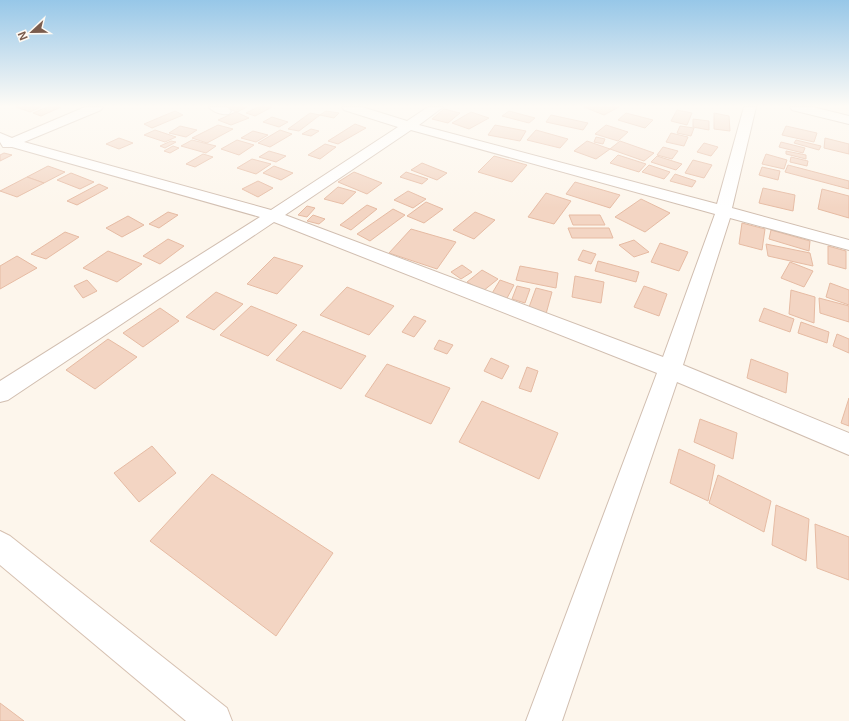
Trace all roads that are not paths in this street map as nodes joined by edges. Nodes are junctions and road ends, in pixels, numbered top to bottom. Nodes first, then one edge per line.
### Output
1 (387, 141) edge
2 (464, 141) edge
3 (742, 141) edge
4 (4, 143) edge
5 (724, 210) junction
6 (273, 216) junction
7 (849, 245) edge
8 (670, 369) junction
9 (0, 393) edge
10 (849, 444) edge
11 (0, 546) edge
12 (214, 721) edge
13 (544, 721) edge

1 - 6 street
2 - 5 street
3 - 5 street
4 - 6 street
5 - 7 street
5 - 8 street
6 - 8 street
6 - 9 street
8 - 10 street
8 - 13 street
11 - 12 street

